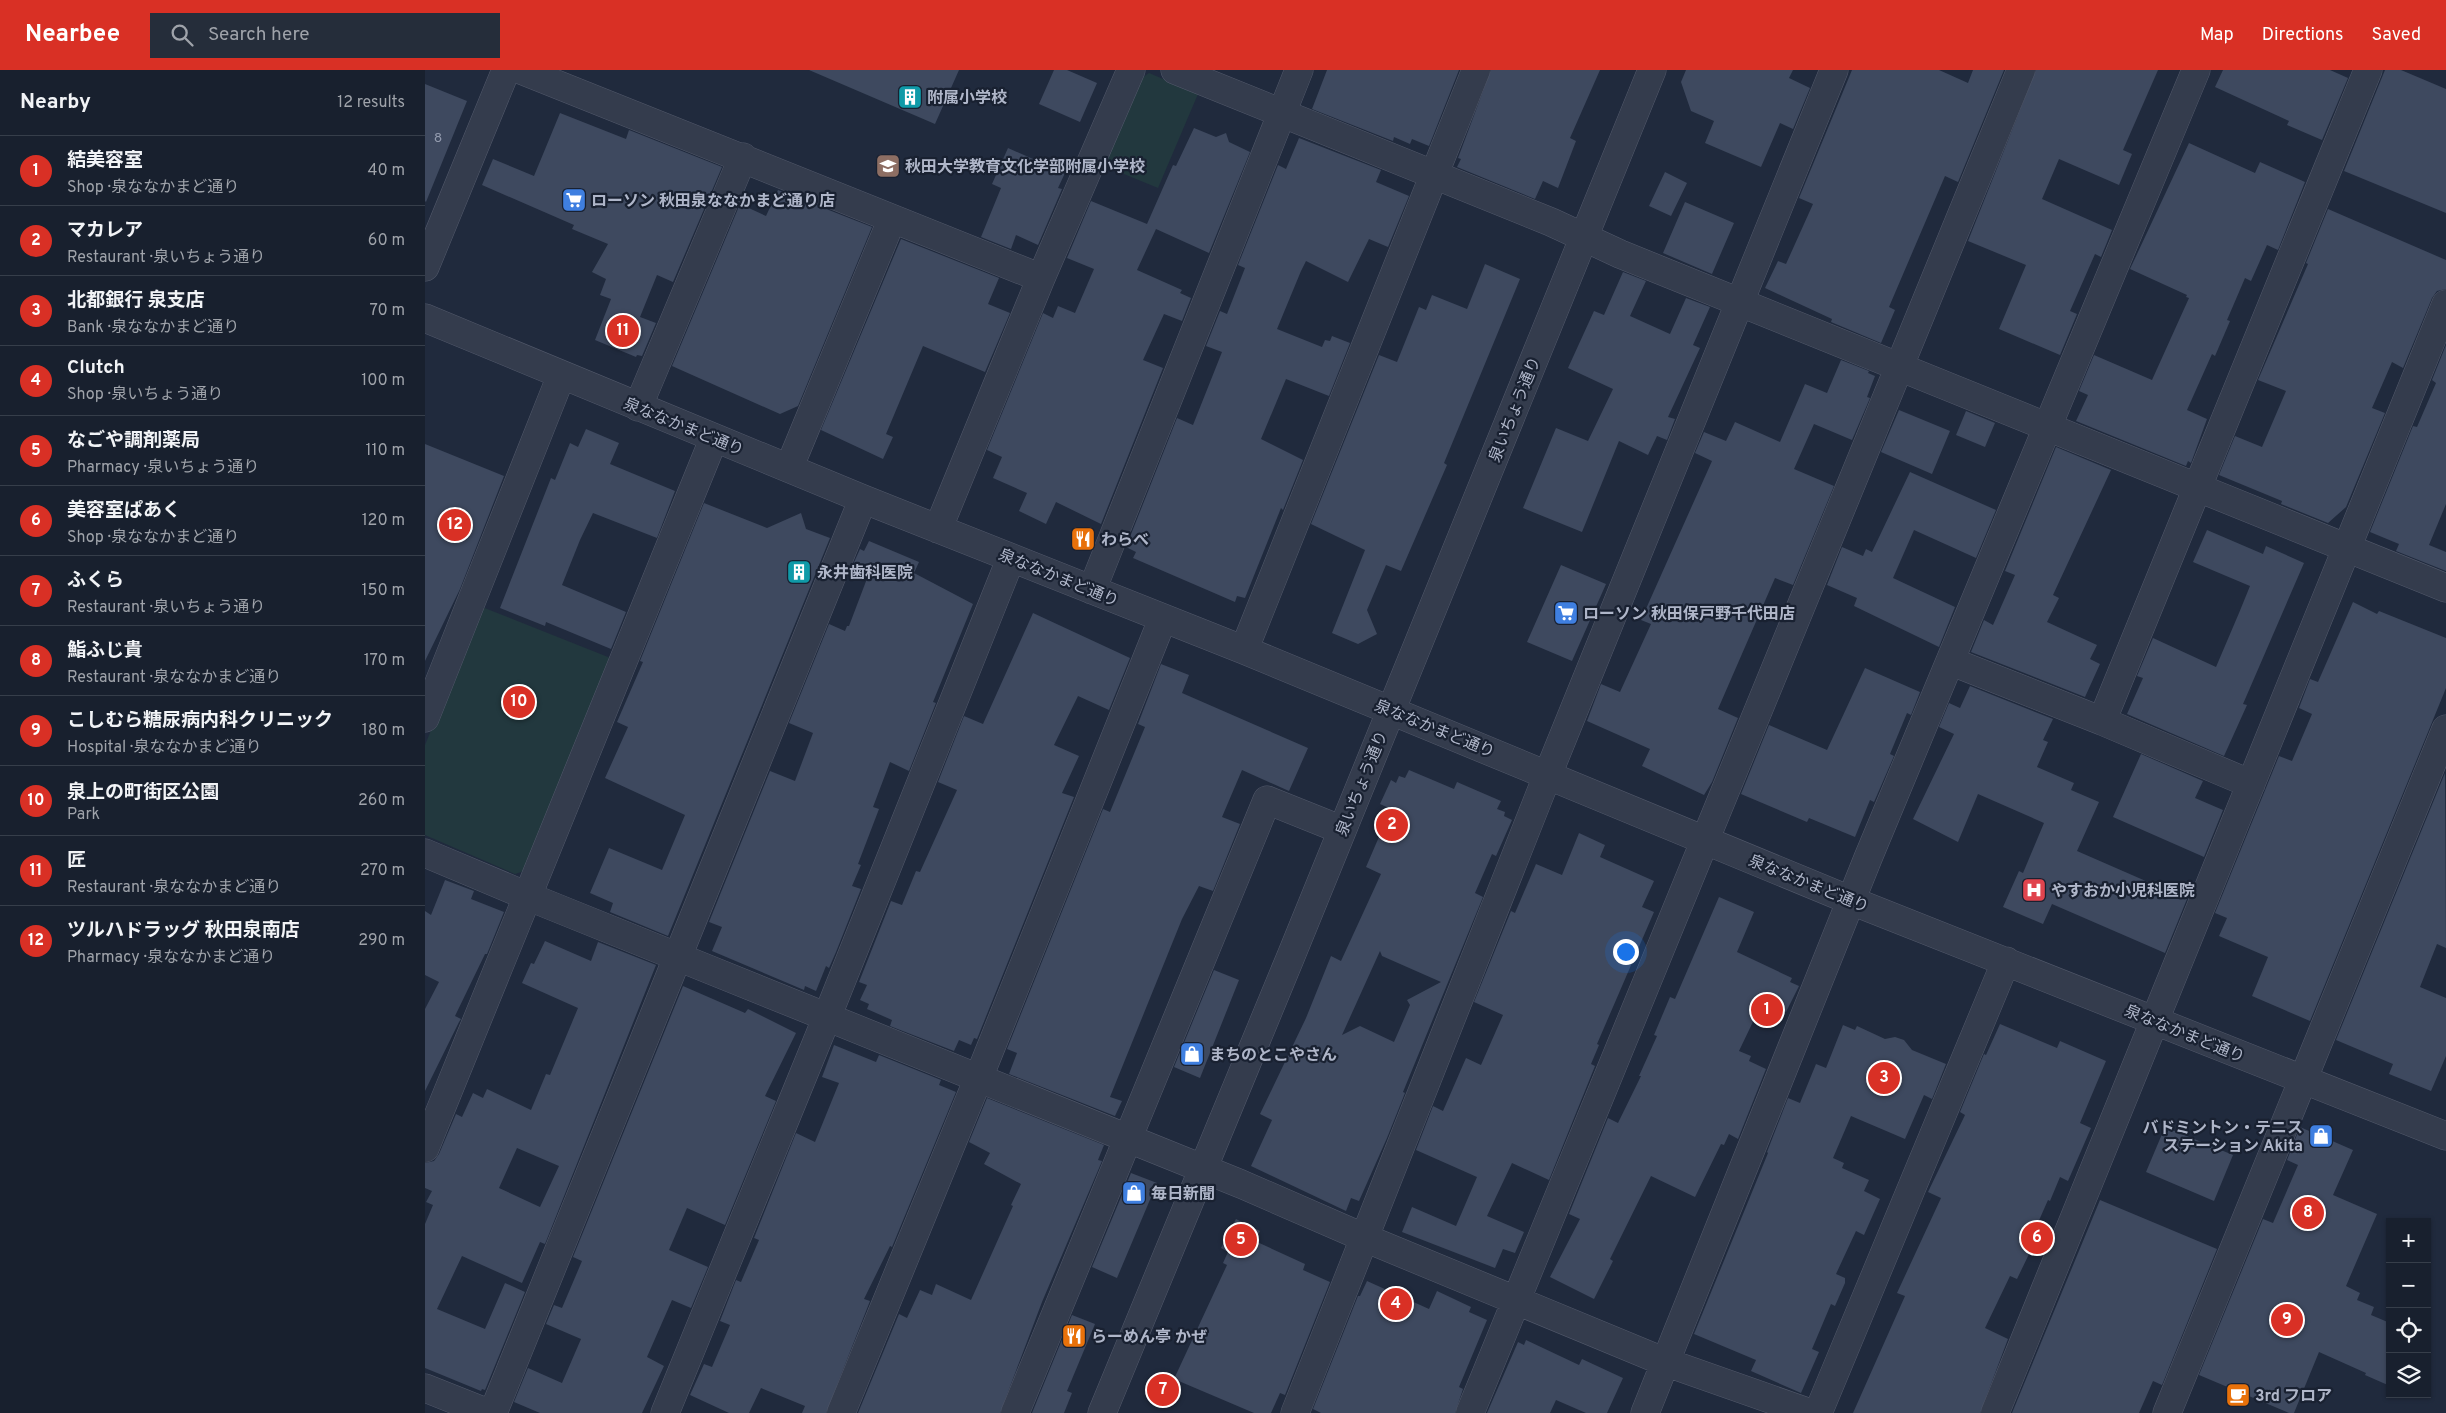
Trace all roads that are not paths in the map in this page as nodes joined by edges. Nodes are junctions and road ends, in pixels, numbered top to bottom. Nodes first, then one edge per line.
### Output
1 (506, 70) edge
2 (521, 70) edge
3 (1131, 70) edge
4 (1175, 70) edge
5 (1299, 70) edge
6 (1476, 70) edge
7 (1653, 70) edge
8 (1834, 70) edge
9 (2021, 70) edge
10 (2196, 70) edge
11 (2368, 70) edge
12 (1282, 112) junction
13 (743, 157) junction
14 (1434, 175) junction
15 (892, 219) junction
16 (1584, 237) junction
17 (425, 267) edge
18 (1041, 278) junction
19 (1740, 302) junction
20 (2446, 304) edge
21 (425, 318) edge
22 (1899, 366) junction
23 (561, 376) junction
24 (638, 407) junction
25 (2049, 428) junction
26 (714, 438) junction
27 (789, 468) junction
28 (2197, 487) junction
29 (863, 500) junction
30 (939, 529) junction
31 (2347, 549) junction
32 (1011, 558) junction
33 (2446, 588) edge
34 (1092, 590) junction
35 (1163, 618) junction
36 (1244, 650) junction
37 (1950, 660) junction
38 (1390, 711) junction
39 (425, 718) edge
40 (2102, 721) junction
41 (2446, 729) edge
42 (1548, 774) junction
43 (2251, 784) junction
44 (1341, 830) junction
45 (1705, 839) junction
46 (425, 853) edge
47 (527, 896) junction
48 (1852, 901) junction
49 (678, 957) junction
50 (2006, 962) junction
51 (827, 1017) junction
52 (2153, 1021) junction
53 (978, 1078) junction
54 (2303, 1080) junction
55 (2446, 1136) edge
56 (1129, 1138) junction
57 (425, 1148) edge
58 (1203, 1168) junction
59 (1365, 1238) junction
60 (1516, 1298) junction
61 (1665, 1362) junction
62 (425, 1388) edge
63 (489, 1413) edge
64 (493, 1413) edge
65 (665, 1413) edge
66 (841, 1413) edge
67 (1015, 1413) edge
68 (1102, 1413) edge
69 (1295, 1413) edge
70 (1470, 1413) edge
71 (1645, 1413) edge
72 (1810, 1413) edge
73 (1818, 1413) edge
74 (1995, 1413) edge
75 (2167, 1413) edge

1 - 17 street
2 - 13 street
3 - 18 street
4 - 12 street
5 - 12 street
6 - 14 street
7 - 16 street, 泉いちょう通り
8 - 19 street
9 - 22 street
10 - 25 street
11 - 28 street
12 - 14 street
12 - 34 street
13 - 15 street
13 - 24 street
14 - 16 street
14 - 36 street
15 - 18 street
15 - 27 street
16 - 19 street
16 - 38 street, 泉いちょう通り
18 - 30 street
19 - 22 street
19 - 42 street
20 - 31 street
21 - 23 street, 泉ななかまど通り
22 - 25 street
22 - 45 street
23 - 24 street, 泉ななかまど通り
23 - 39 street
24 - 26 street, 泉ななかまど通り
25 - 28 street
25 - 37 street
26 - 27 street, 泉ななかまど通り
26 - 47 street
27 - 29 street, 泉ななかまど通り
28 - 31 street
28 - 40 street
29 - 30 street, 泉ななかまど通り
29 - 49 street
30 - 32 street, 泉ななかまど通り
31 - 33 street
31 - 43 street
32 - 34 street, 泉ななかまど通り
32 - 51 street
34 - 35 street, 泉ななかまど通り
35 - 36 street, 泉ななかまど通り
35 - 53 street
36 - 38 street, 泉ななかまど通り
37 - 40 street
37 - 48 street
38 - 42 street, 泉ななかまど通り
38 - 44 street, 泉いちょう通り
40 - 43 street
41 - 54 street
42 - 45 street, 泉ななかまど通り
42 - 59 street
43 - 52 street
44 - 56 street
44 - 58 street, 泉いちょう通り
45 - 48 street, 泉ななかまど通り
45 - 60 street
46 - 47 street
47 - 49 street
47 - 57 street
48 - 50 street, 泉ななかまど通り
48 - 61 street
49 - 51 street
49 - 64 street
50 - 52 street, 泉ななかまど通り
50 - 73 street
51 - 53 street
51 - 65 street
52 - 54 street, 泉ななかまど通り
52 - 74 street
53 - 56 street
53 - 66 street
54 - 55 street, 泉ななかまど通り
54 - 75 street
56 - 58 street
56 - 67 street
58 - 59 street
58 - 68 street, 泉いちょう通り
59 - 60 street
59 - 69 street
60 - 61 street
60 - 70 street
61 - 71 street
61 - 72 street
62 - 63 street

